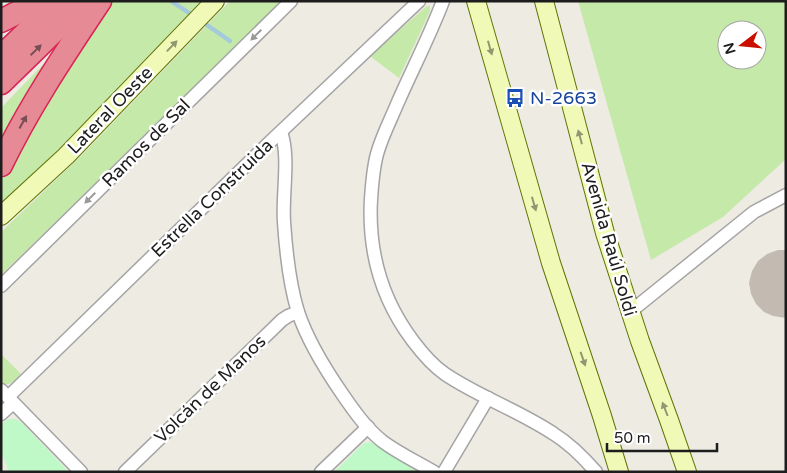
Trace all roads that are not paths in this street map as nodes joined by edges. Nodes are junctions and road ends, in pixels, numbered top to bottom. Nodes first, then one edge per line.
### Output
1 (40, 1) edge
2 (59, 1) edge
3 (85, 1) edge
4 (100, 1) edge
5 (215, 1) edge
6 (291, 1) edge
7 (419, 1) edge
8 (443, 1) edge
9 (476, 1) edge
10 (544, 1) edge
11 (1, 21) edge
12 (1, 57) edge
13 (1, 83) edge
14 (281, 132) junction
15 (1, 165) edge
16 (786, 195) edge
17 (1, 216) edge
18 (1, 286) edge
19 (298, 312) junction
20 (630, 312) junction
21 (7, 397) edge
22 (488, 398) junction
23 (1, 414) edge
24 (368, 427) junction
25 (130, 470) edge
26 (81, 472) edge
27 (321, 472) edge
28 (434, 472) edge
29 (444, 472) edge
30 (596, 472) edge
31 (619, 472) edge
32 (687, 472) edge

1 - 11 highway
2 - 12 highway
13 -> 3 highway
15 -> 4 highway
17 -> 5 main road, Lateral Oeste
6 -> 18 street, Ramos de Sal
7 - 14 street, Estrella Construida
8 - 22 street
9 -> 31 main road
20 -> 10 main road, Avenida Raúl Soldi
14 - 19 street
14 - 21 street, Estrella Construida
16 - 20 street
19 - 24 street
19 - 25 street, Volcán de Manos
32 -> 20 main road, Avenida Raúl Soldi
21 - 23 street, Estrella Construida
21 - 26 street
22 - 29 street
22 - 30 street
24 - 27 street
24 - 28 street

